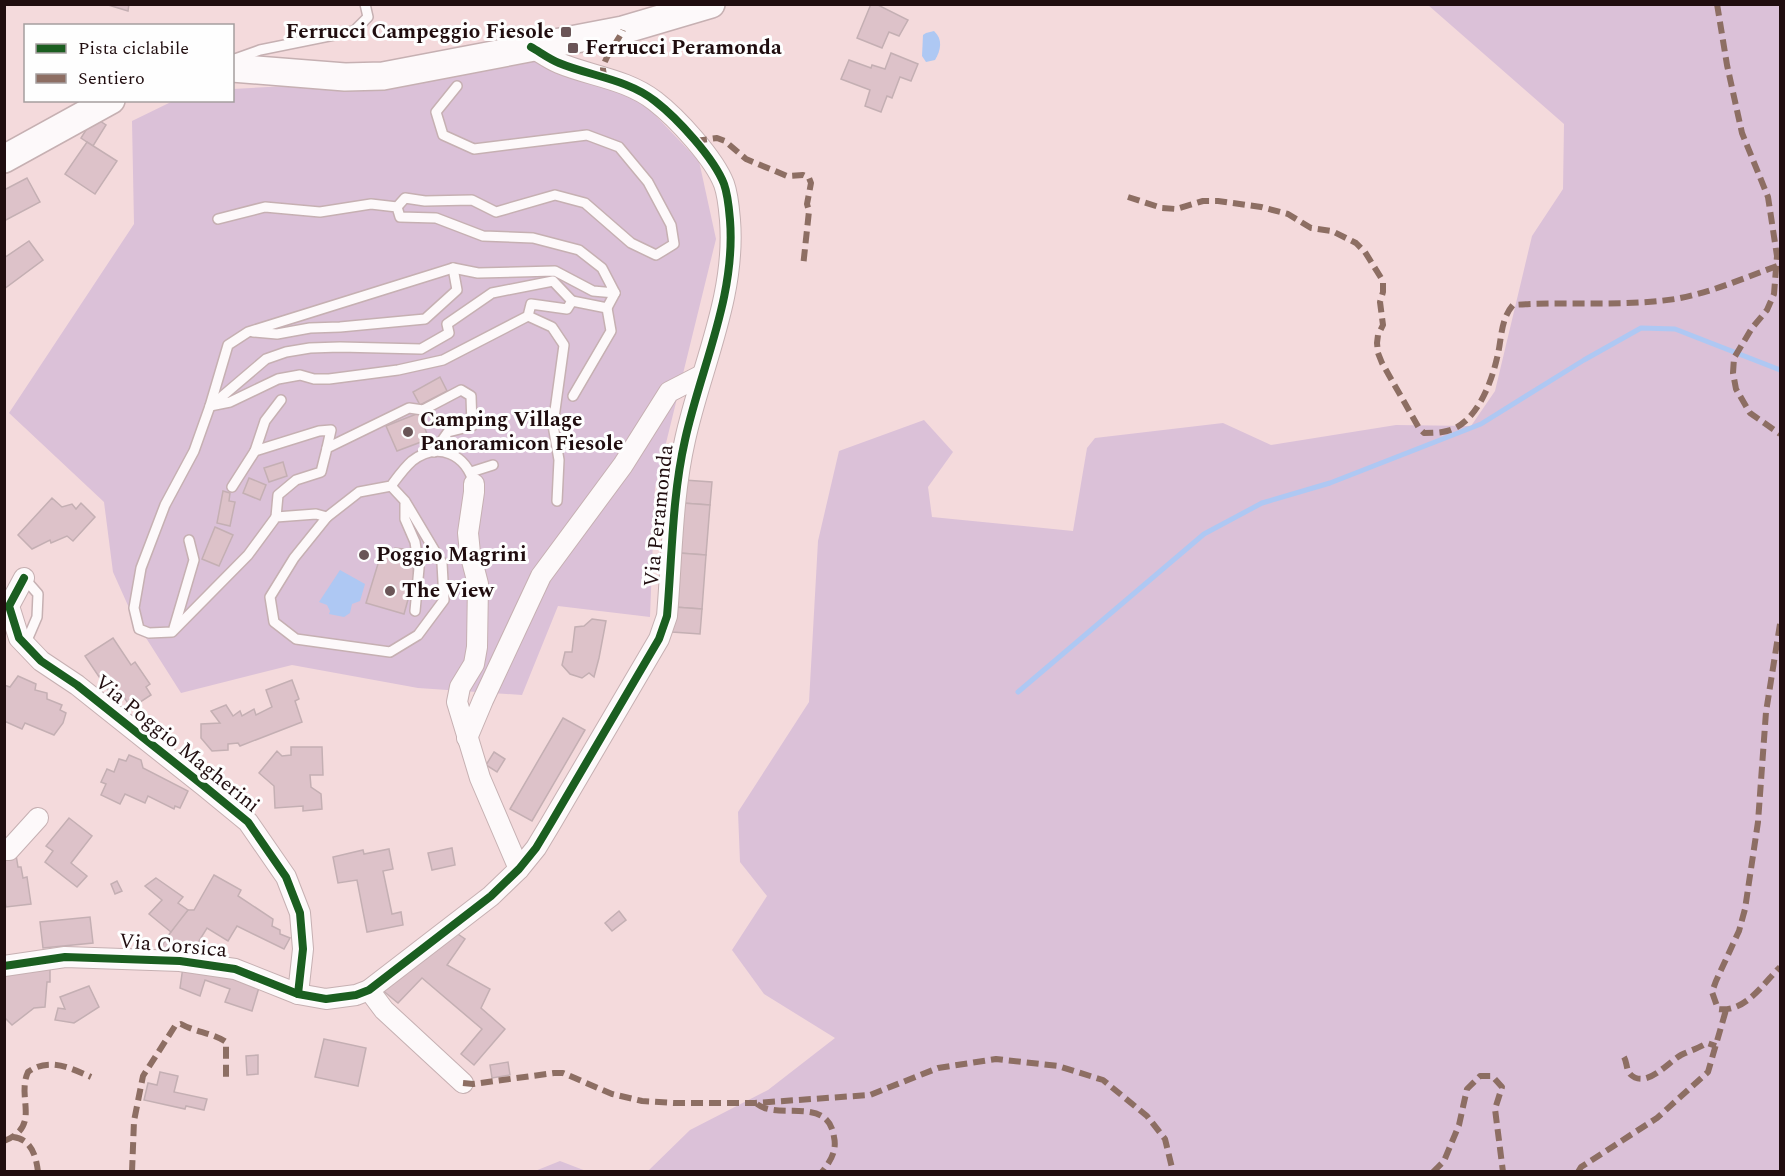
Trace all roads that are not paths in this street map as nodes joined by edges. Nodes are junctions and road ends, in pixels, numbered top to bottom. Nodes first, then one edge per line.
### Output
1 (365, 4) edge
2 (711, 4) edge
3 (531, 47) junction
4 (234, 59) edge
5 (234, 68) edge
6 (457, 86) dead end
7 (107, 102) edge
8 (4, 159) edge
9 (397, 207) junction
10 (218, 219) dead end
11 (453, 268) junction
12 (615, 293) junction
13 (572, 302) junction
14 (607, 308) junction
15 (528, 316) junction
16 (248, 332) junction
17 (702, 375) junction
18 (573, 396) dead end
19 (281, 400) dead end
20 (210, 406) junction
21 (327, 448) junction
22 (255, 451) junction
23 (434, 452) junction
24 (493, 465) dead end
25 (472, 478) junction
26 (391, 486) junction
27 (232, 487) dead end
28 (405, 501) junction
29 (557, 501) dead end
30 (327, 517) junction
31 (276, 518) junction
32 (189, 540) dead end
33 (24, 578) joint
34 (415, 611) dead end
35 (173, 630) junction
36 (25, 645) junction
37 (467, 738) junction
38 (38, 819) dead end
39 (4, 850) edge
40 (519, 869) junction
41 (4, 966) edge
42 (369, 990) junction
43 (298, 994) junction
44 (463, 1083) dead end

1 - 4 lane
2 - 3 main road
3 - 5 main road
3 - 17 street, Via Peramonda
6 - 9 lane
7 - 8 main road
9 - 10 lane
9 - 12 lane
11 - 12 lane
11 - 16 lane
11 - 16 lane
12 - 14 lane
13 - 14 lane
13 - 15 lane
13 - 20 lane
14 - 18 lane
15 - 20 lane
15 - 29 lane
16 - 20 lane
17 - 37 street
17 - 40 street, Via Peramonda
19 - 22 lane
20 - 35 lane
21 - 22 lane
21 - 23 lane
21 - 31 lane
22 - 27 lane
23 - 25 lane
23 - 26 lane
24 - 25 lane
25 - 37 street
26 - 28 lane
26 - 30 lane
28 - 30 lane
28 - 34 lane
30 - 31 lane
31 - 35 lane
32 - 35 lane
33 - 36 street, Via Poggio Magherini
33 - 36 lane
36 - 43 street, Via Poggio Magherini
37 - 40 street
38 - 39 street
40 - 42 street, Via Peramonda
41 - 43 street, Via Corsica
42 - 43 street, Via Corsica
42 - 44 street

